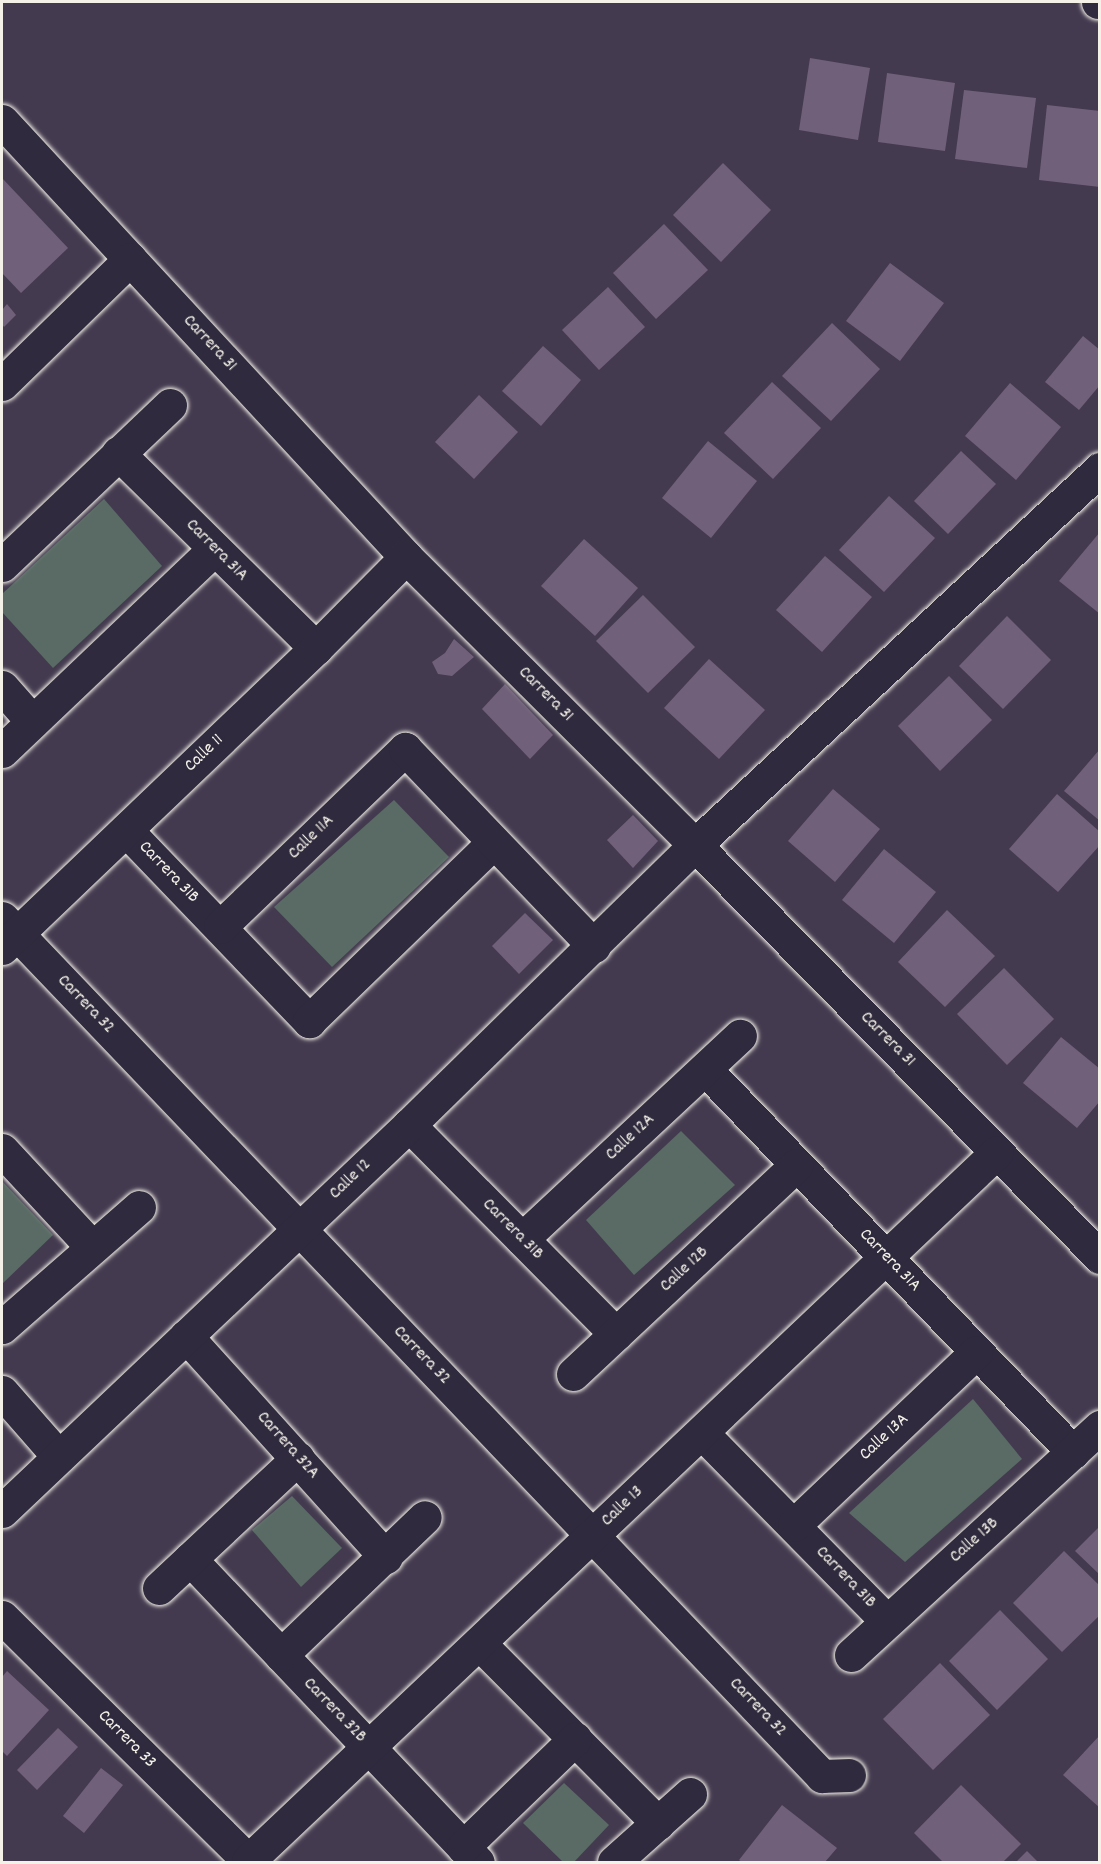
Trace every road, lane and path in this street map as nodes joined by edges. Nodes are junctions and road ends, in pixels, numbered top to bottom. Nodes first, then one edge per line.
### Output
1 (2, 121) edge
2 (130, 259) junction
3 (2, 384) edge
4 (170, 405) dead end
5 (118, 453) junction
6 (1100, 469) edge
7 (214, 549) junction
8 (406, 556) junction
9 (2, 565) edge
10 (316, 648) junction
11 (2, 687) edge
12 (32, 721) junction
13 (2, 751) edge
14 (126, 830) junction
15 (494, 842) junction
16 (695, 845) junction
17 (220, 927) junction
18 (7, 933) edge
19 (594, 946) junction
20 (740, 1036) dead end
21 (705, 1069) junction
22 (410, 1125) junction
23 (2, 1150) edge
24 (997, 1152) junction
25 (796, 1165) junction
26 (139, 1207) dead end
27 (300, 1229) junction
28 (522, 1239) junction
29 (1095, 1243) edge
30 (92, 1247) junction
31 (886, 1258) junction
32 (2, 1327) edge
33 (616, 1334) junction
34 (186, 1336) junction
35 (976, 1352) junction
36 (573, 1374) dead end
37 (2, 1392) edge
38 (1100, 1427) edge
39 (702, 1433) junction
40 (1073, 1452) junction
41 (59, 1457) junction
42 (298, 1458) junction
43 (2, 1511) edge
44 (425, 1517) dead end
45 (794, 1525) junction
46 (593, 1536) junction
47 (386, 1557) junction
48 (190, 1559) junction
49 (159, 1588) dead end
50 (2, 1617) edge
51 (887, 1621) junction
52 (479, 1643) junction
53 (281, 1655) junction
54 (851, 1655) dead end
55 (575, 1739) junction
56 (368, 1747) junction
57 (849, 1775) dead end
58 (690, 1794) dead end
59 (658, 1823) junction
60 (471, 1855) edge
61 (249, 1862) edge
62 (614, 1863) edge

1 - 2 street, Carrera 31
2 - 3 street
2 - 8 street, Carrera 31
4 - 5 street
5 - 7 street, Carrera 31A
5 - 9 street
6 - 16 street, Calle 12
7 - 10 street, Carrera 31A
7 - 12 street
8 - 10 street, Calle 11
8 - 16 street, Carrera 31
10 - 14 street, Calle 11
11 - 12 street
12 - 13 street
14 - 17 street, Carrera 31B
14 - 18 street, Calle 11
15 - 17 street, Calle 11A
15 - 17 street, Carrera 31B
15 - 19 street
16 - 19 street, Calle 12
16 - 24 street, Carrera 31
18 - 27 street, Carrera 32
19 - 22 street, Calle 12
20 - 21 street, Calle 12A
21 - 25 street, Carrera 31A
21 - 28 street, Calle 12A
22 - 27 street, Calle 12
22 - 28 street, Carrera 31B
23 - 30 street
24 - 29 street, Carrera 31
24 - 31 street, Calle 13
25 - 31 street, Carrera 31A
25 - 33 street, Calle 12B
26 - 30 street
27 - 34 street, Calle 12
27 - 46 street, Carrera 32
28 - 33 street, Carrera 31B
30 - 32 street
31 - 35 street, Carrera 31A
31 - 39 street, Calle 13
33 - 36 street, Calle 12B
34 - 41 street, Calle 12
34 - 42 street, Carrera 32A
35 - 40 street, Carrera 31A
35 - 45 street, Calle 13A
37 - 41 street
38 - 40 street, Calle 13B
39 - 45 street, Carrera 31B
39 - 46 street, Calle 13
40 - 51 street, Calle 13B
41 - 43 street, Calle 12
42 - 47 street, Carrera 32A
42 - 48 street
44 - 47 street
45 - 51 street, Carrera 31B
46 - 52 street, Calle 13
46 - 57 street, Carrera 32
47 - 53 street
48 - 49 street
48 - 53 street, Carrera 32B
50 - 61 street, Carrera 33
51 - 54 street, Calle 13B
52 - 55 street
52 - 56 street, Calle 13
53 - 56 street, Carrera 32B
55 - 59 street
55 - 60 street
56 - 60 street, Carrera 32B
56 - 61 street, Calle 13
58 - 59 street
59 - 62 street

